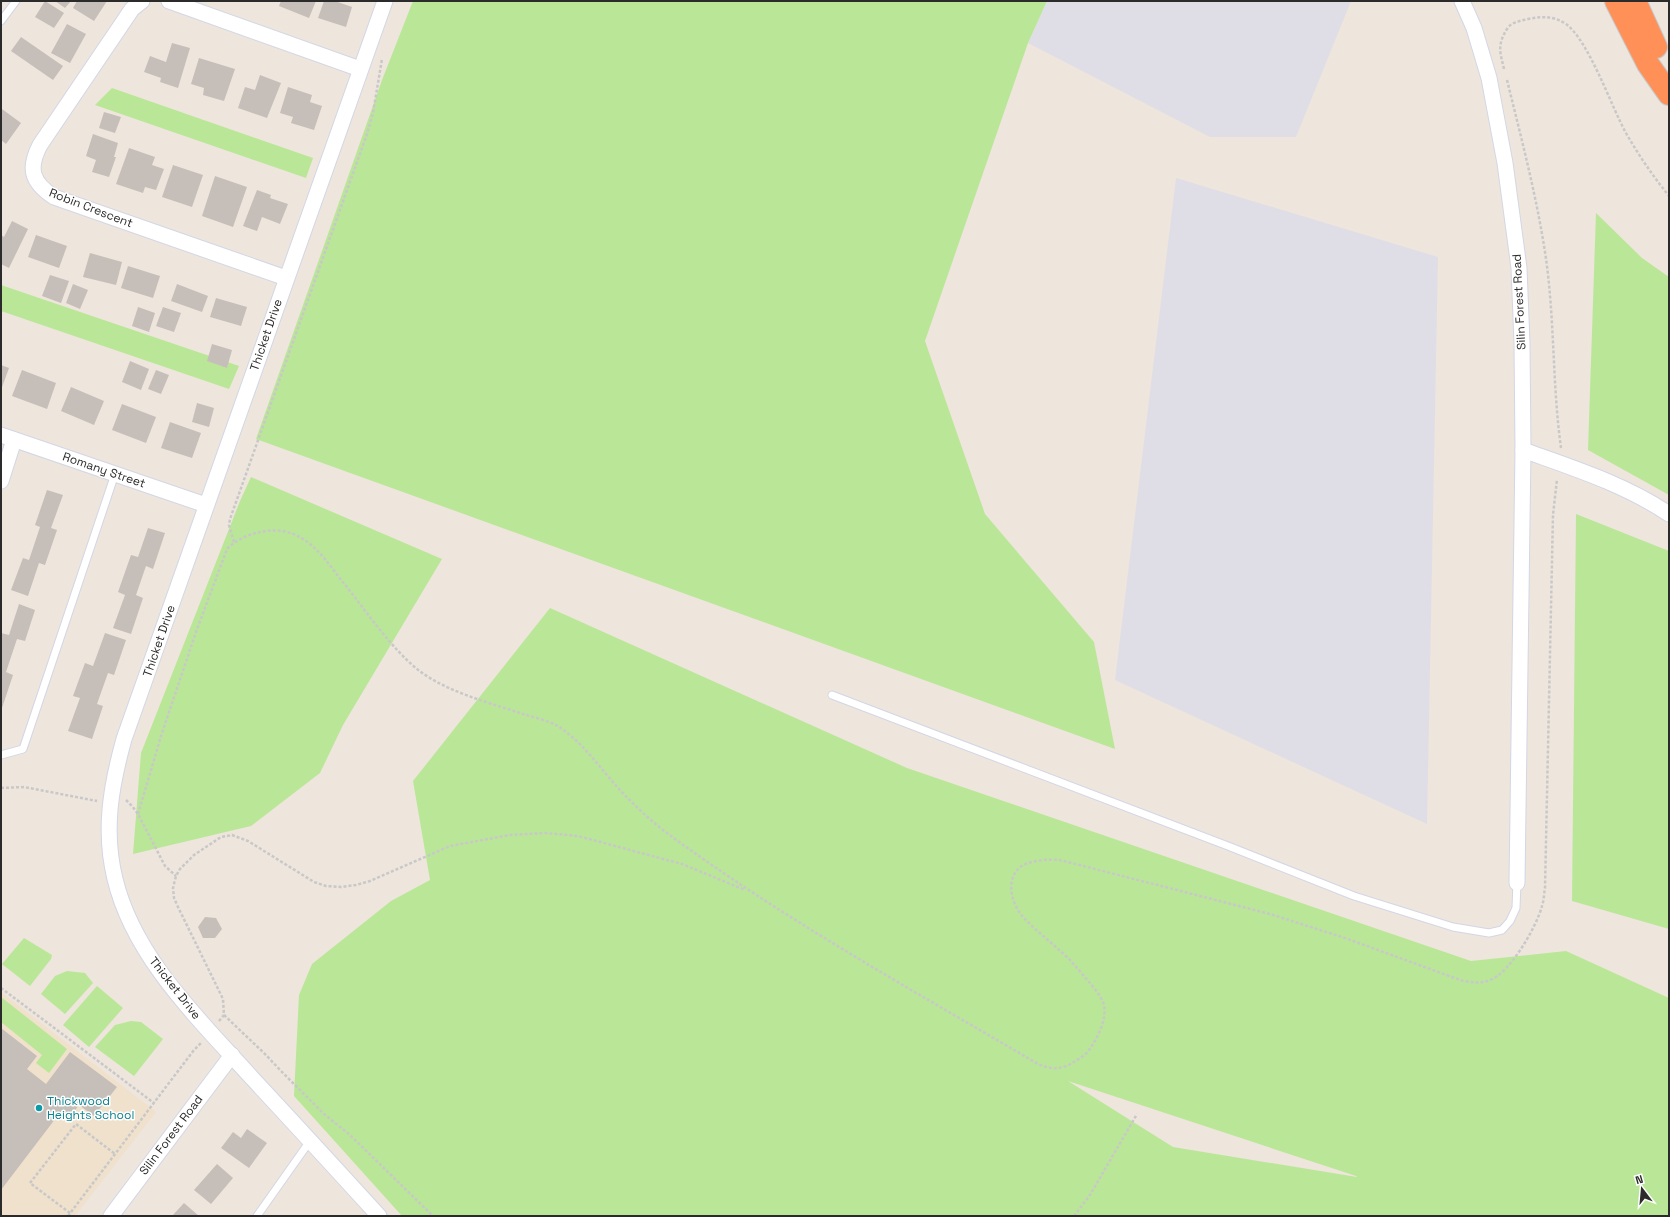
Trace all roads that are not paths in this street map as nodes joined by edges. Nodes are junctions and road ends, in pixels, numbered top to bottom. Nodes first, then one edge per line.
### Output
1 (16, 1) edge
2 (142, 1) edge
3 (169, 1) edge
4 (385, 1) edge
5 (1462, 1) edge
6 (1616, 1) edge
7 (1635, 1) edge
8 (1, 21) edge
9 (360, 69) junction
10 (1669, 72) edge
11 (1669, 94) edge
12 (286, 278) junction
13 (7, 437) edge
14 (1523, 450) junction
15 (116, 474) junction
16 (1, 481) edge
17 (206, 505) junction
18 (1669, 514) edge
19 (832, 695) dead end
20 (1, 755) edge
21 (1518, 883) joint
22 (232, 1055) junction
23 (310, 1141) junction
24 (111, 1216) edge
25 (257, 1216) edge
26 (379, 1216) edge

1 - 8 lane
2 - 12 street, Robin Crescent
3 - 9 street
4 - 9 street, Thicket Drive
5 - 14 street, Silin Forest Road
6 - 11 highway
7 - 10 highway
9 - 12 street, Thicket Drive
12 - 17 street, Thicket Drive
13 - 15 street, Romany Street
13 - 16 street
14 - 18 street
14 - 21 street, Silin Forest Road
15 - 17 street, Romany Street
15 - 20 lane
17 - 22 street, Thicket Drive
19 - 21 lane
22 - 23 street, Thicket Drive
22 - 24 street, Silin Forest Road
23 - 25 lane
23 - 26 street, Thicket Drive

